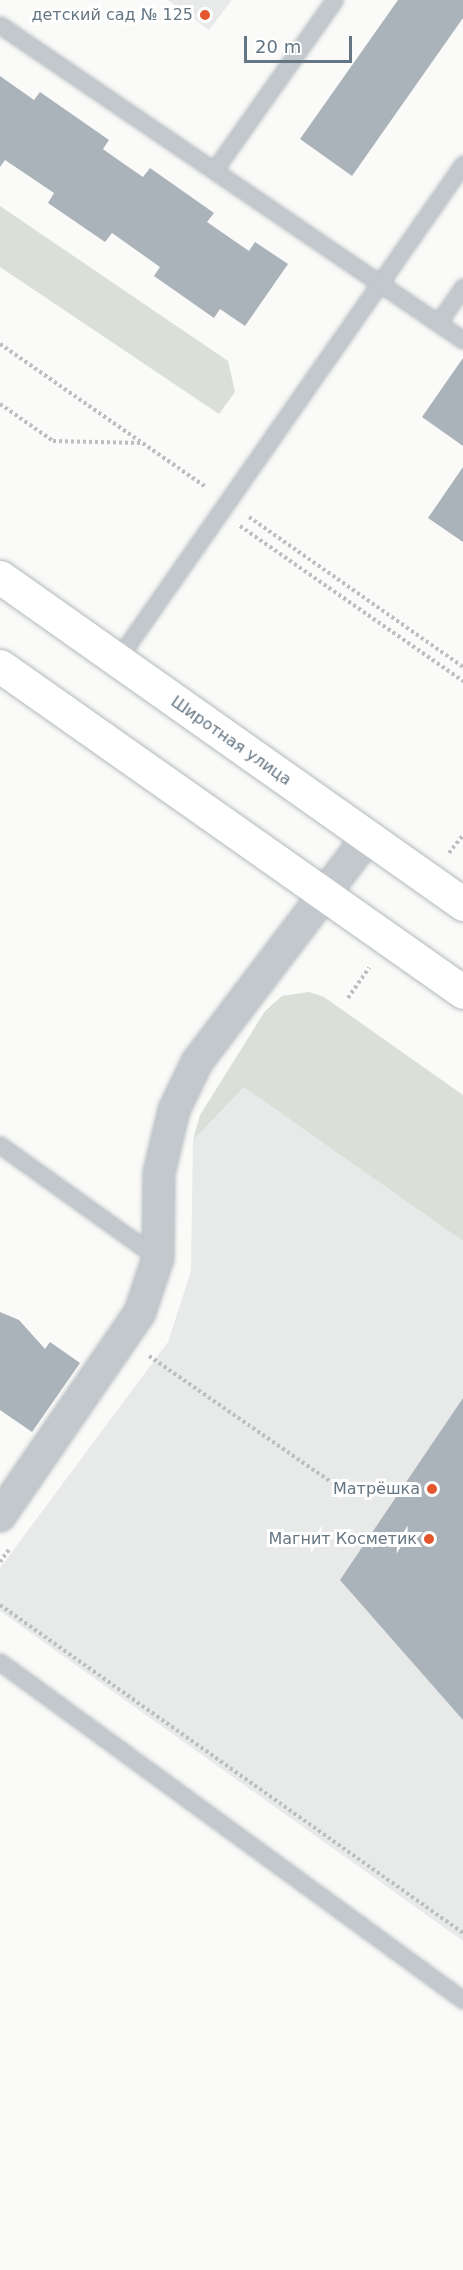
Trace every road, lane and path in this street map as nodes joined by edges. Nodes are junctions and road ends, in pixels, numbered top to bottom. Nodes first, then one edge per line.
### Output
1 (334, 0) edge
2 (0, 25) edge
3 (463, 164) edge
4 (215, 169) junction
5 (380, 282) junction
6 (463, 287) edge
7 (458, 305) edge
8 (438, 323) junction
9 (463, 340) edge
10 (0, 404) edge
11 (142, 442) dead end
12 (220, 512) junction
13 (0, 577) edge
14 (117, 660) junction
15 (0, 666) edge
16 (463, 681) edge
17 (463, 835) edge
18 (368, 837) junction
19 (445, 859) dead end
20 (325, 895) junction
21 (463, 904) edge
22 (463, 992) edge
23 (0, 1145) edge
24 (158, 1257) junction
25 (122, 1338) junction
26 (341, 1489) dead end
27 (1, 1513) edge
28 (0, 1605) edge
29 (0, 1662) edge
30 (463, 1933) edge
31 (463, 2000) edge

1 - 4 lane
2 - 4 lane
3 - 5 lane
4 - 5 lane
5 - 8 lane
5 - 12 lane
6 - 7 lane
7 - 8 lane
8 - 9 lane
10 - 11 path
12 - 14 lane
12 - 16 path
13 - 14 main road, Широтная улица
14 - 18 main road, Широтная улица
15 - 20 main road
17 - 19 path
18 - 20 street
18 - 21 main road, Широтная улица
20 - 22 main road
20 - 24 street
23 - 24 lane
24 - 25 street
25 - 26 path
25 - 27 street
28 - 30 path
29 - 31 lane

